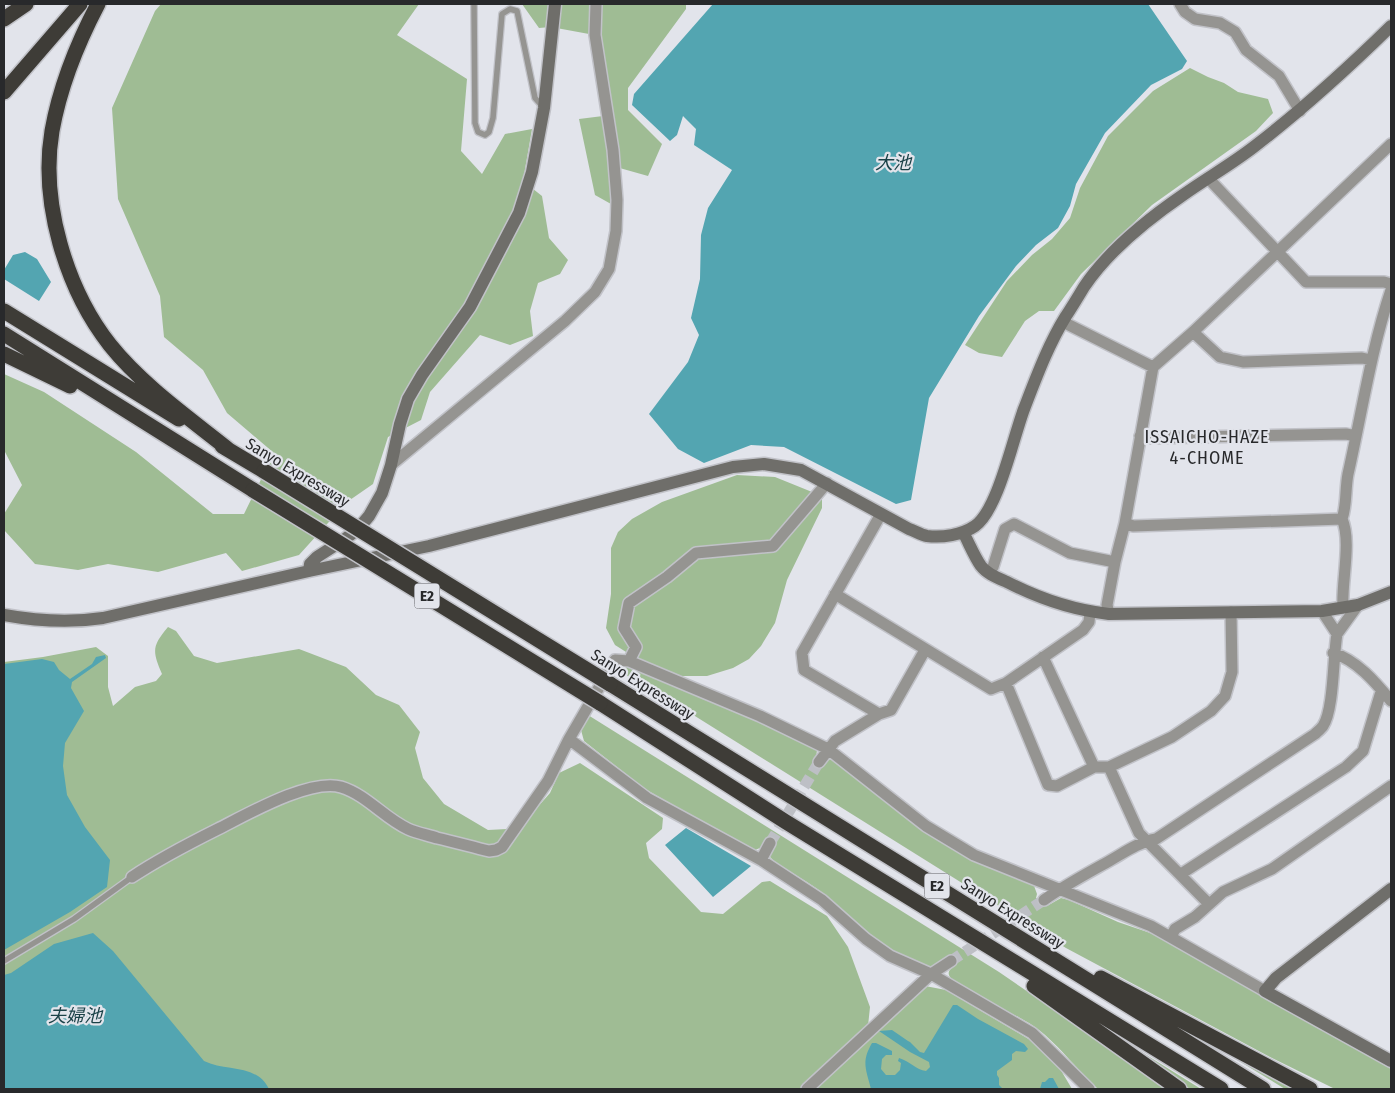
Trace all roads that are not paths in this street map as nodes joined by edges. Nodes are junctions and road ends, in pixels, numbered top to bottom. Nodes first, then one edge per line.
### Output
1 (26, 4) edge
2 (80, 4) edge
3 (98, 4) edge
4 (474, 4) edge
5 (555, 4) edge
6 (596, 4) edge
7 (1180, 4) edge
8 (4, 19) edge
9 (1391, 26) edge
10 (4, 92) edge
11 (544, 108) junction
12 (1300, 111) junction
13 (1391, 144) edge
14 (1208, 178) junction
15 (1277, 252) junction
16 (1391, 284) edge
17 (1391, 290) edge
18 (4, 311) edge
19 (1063, 322) junction
20 (1193, 332) junction
21 (4, 334) edge
22 (4, 354) edge
23 (1371, 360) junction
24 (1152, 367) junction
25 (1140, 436) junction
26 (1356, 436) junction
27 (173, 440) junction
28 (229, 450) junction
29 (391, 465) junction
30 (826, 483) junction
31 (881, 514) junction
32 (1342, 519) junction
33 (1125, 523) junction
34 (963, 532) junction
35 (1115, 562) junction
36 (309, 571) junction
37 (989, 573) junction
38 (1391, 592) edge
39 (835, 594) junction
40 (1358, 605) junction
41 (1343, 608) junction
42 (1322, 611) junction
43 (1090, 612) junction
44 (1231, 612) junction
45 (1108, 614) junction
46 (4, 615) edge
47 (1336, 634) junction
48 (925, 650) junction
49 (1333, 653) junction
50 (1043, 657) junction
51 (630, 661) junction
52 (1006, 683) junction
53 (1383, 692) junction
54 (1391, 701) edge
55 (879, 714) junction
56 (569, 740) junction
57 (828, 749) junction
58 (819, 762) tunnel mouth
59 (1094, 767) junction
60 (1109, 767) junction
61 (1391, 786) edge
62 (786, 822) junction
63 (1146, 840) junction
64 (770, 843) tunnel mouth
65 (761, 860) junction
66 (1181, 874) junction
67 (132, 877) joint
68 (1059, 889) junction
69 (1391, 889) edge
70 (1044, 900) tunnel mouth
71 (1209, 904) junction
72 (981, 914) junction
73 (1171, 937) junction
74 (4, 961) edge
75 (951, 961) tunnel mouth
76 (931, 974) junction
77 (1265, 991) junction
78 (1391, 1062) edge
79 (1082, 1087) edge
80 (808, 1089) edge
81 (1179, 1089) edge
82 (1221, 1089) edge
83 (1263, 1089) edge
84 (1310, 1089) edge

1 - 8 highway
2 - 10 highway
3 - 28 highway
4 - 11 lane
5 - 11 street
6 - 29 street
7 - 12 street
9 - 12 street
11 - 29 street
12 - 14 street
13 - 15 street
14 - 15 street
14 - 19 street
15 - 16 street
15 - 20 street
17 - 23 street
18 - 28 highway, Sanyo Expressway / E2
19 - 24 street
19 - 34 street
20 - 23 street
20 - 24 street
21 - 27 highway, E2
22 - 27 highway
23 - 26 street
24 - 25 street
25 - 26 street
25 - 33 street
26 - 32 street
27 - 62 highway, E2, bridge
28 - 72 highway, Sanyo Expressway / E2, bridge
29 - 36 street
30 - 31 street
30 - 36 street
30 - 51 street
31 - 34 street
31 - 39 street
32 - 33 street
32 - 41 street
33 - 35 street
34 - 37 street
35 - 37 street
35 - 45 street
36 - 46 street
37 - 43 street
38 - 40 street
39 - 48 street
39 - 55 street
40 - 41 street
40 - 47 street
41 - 42 street
42 - 44 street
42 - 47 street
43 - 45 street
43 - 50 street
44 - 45 street
44 - 60 street
47 - 49 street
48 - 52 street
48 - 55 street
49 - 53 street
49 - 63 street
50 - 52 street
50 - 59 street
51 - 56 street
51 - 57 street
52 - 59 street
53 - 54 street
53 - 66 street
55 - 57 street
56 - 65 street
56 - 67 street
57 - 58 street
57 - 68 street
59 - 60 street
60 - 63 street
61 - 71 street
62 - 81 highway
62 - 82 highway, E2
63 - 66 street
63 - 68 street
64 - 65 street
65 - 76 street
66 - 71 street
67 - 74 lane
68 - 70 street
68 - 73 street
69 - 77 street
71 - 73 street
72 - 83 highway, Sanyo Expressway / E2
72 - 84 highway
73 - 77 street
75 - 76 street
76 - 79 street
76 - 80 street
77 - 78 street

